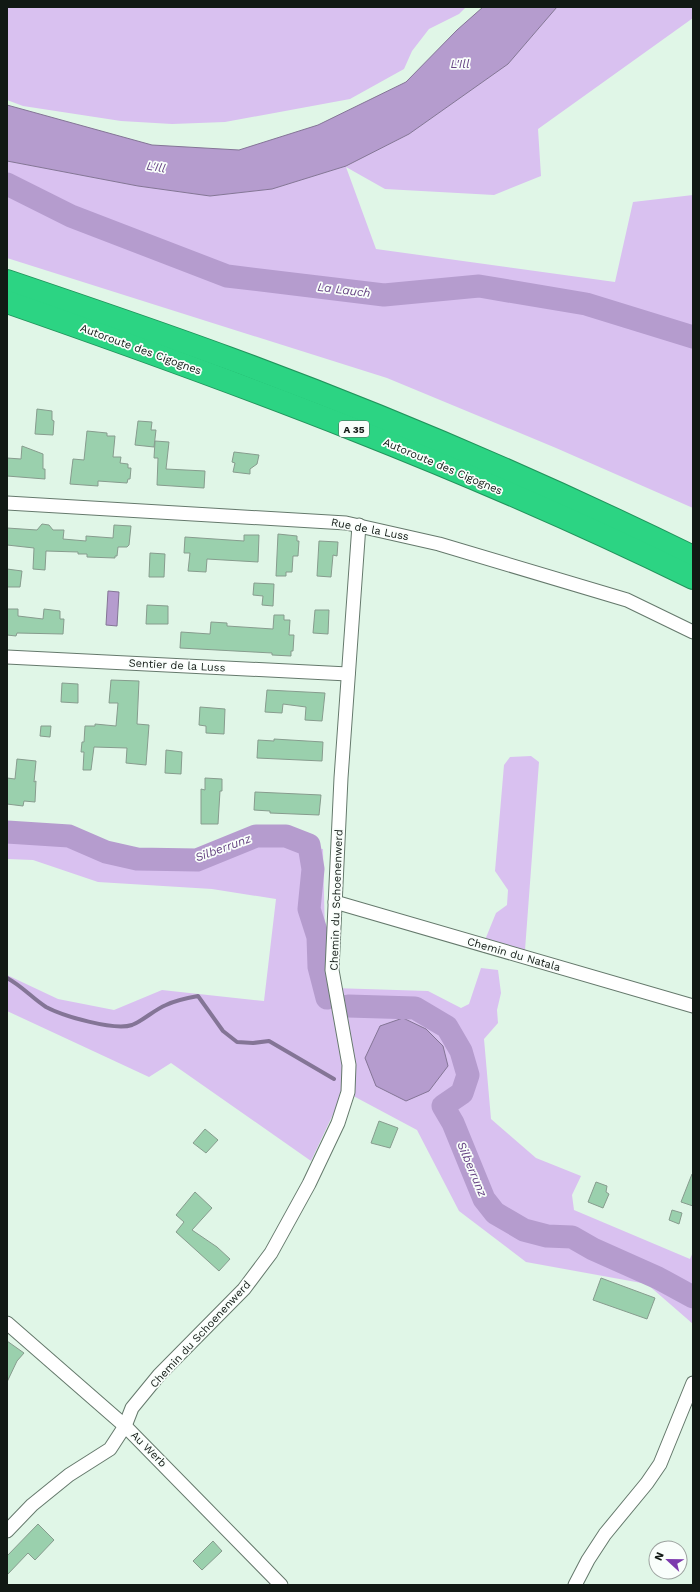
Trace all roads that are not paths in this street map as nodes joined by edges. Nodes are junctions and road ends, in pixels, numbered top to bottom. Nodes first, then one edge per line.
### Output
1 (7, 281) edge
2 (7, 302) edge
3 (7, 503) edge
4 (359, 525) junction
5 (693, 557) edge
6 (693, 578) edge
7 (693, 632) edge
8 (7, 657) edge
9 (348, 674) junction
10 (335, 902) junction
11 (693, 1006) edge
12 (7, 1323) edge
13 (693, 1383) edge
14 (125, 1426) junction
15 (7, 1531) edge
16 (281, 1585) edge
17 (575, 1585) edge

1 - 5 highway, Autoroute des Cigognes / A 35
2 - 6 highway, Autoroute des Cigognes / A 35
3 - 4 street, Rue de la Luss
4 - 7 street, Rue de la Luss
4 - 9 street, Chemin du Schoenenwerd
8 - 9 street, Sentier de la Luss
9 - 10 street, Chemin du Schoenenwerd
10 - 11 street, Chemin du Natala
10 - 14 street, Chemin du Schoenenwerd
12 - 14 street, Au Werb
13 - 17 street
14 - 15 street, Chemin du Schoenenwerd
14 - 16 street, Au Werb

